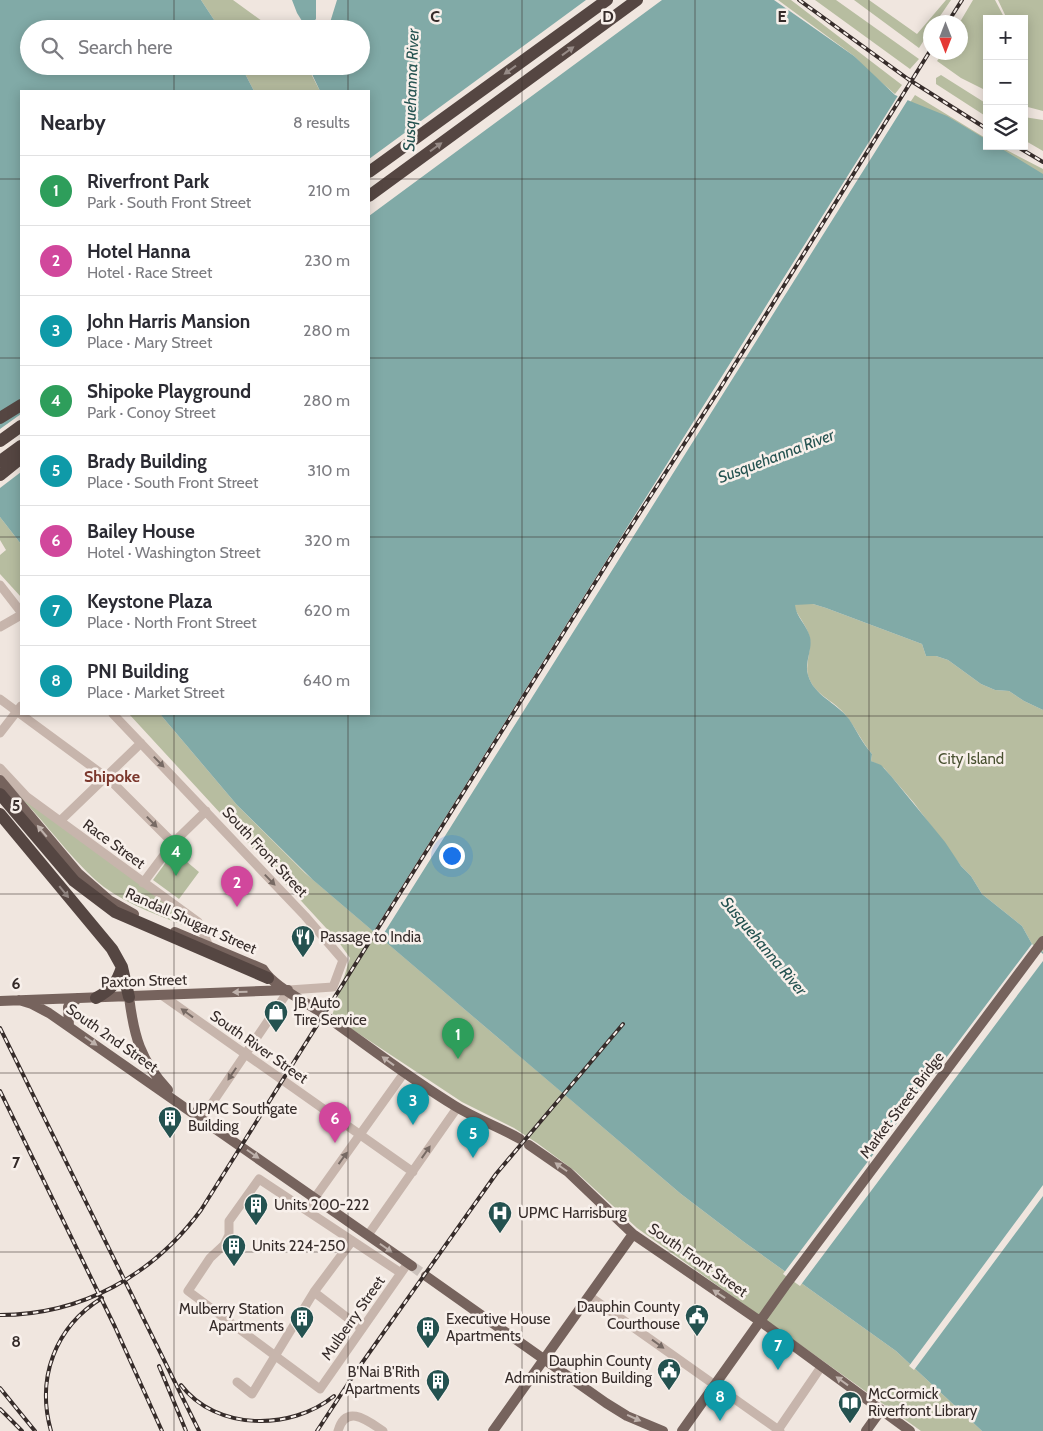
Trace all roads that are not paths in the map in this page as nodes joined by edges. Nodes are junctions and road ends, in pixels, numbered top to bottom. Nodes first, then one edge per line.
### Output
1 (607, 0) edge
2 (637, 0) edge
3 (370, 171) edge
4 (370, 195) edge
5 (20, 406) edge
6 (0, 418) edge
7 (20, 427) edge
8 (0, 441) edge
9 (20, 447) edge
10 (20, 459) edge
11 (0, 461) edge
12 (0, 475) edge
13 (0, 585) edge
14 (20, 612) edge
15 (20, 614) edge
16 (0, 627) edge
17 (0, 698) edge
18 (19, 709) edge
19 (27, 715) edge
20 (114, 715) edge
21 (0, 733) edge
22 (141, 743) junction
23 (0, 768) edge
24 (105, 777) junction
25 (0, 780) edge
26 (0, 794) edge
27 (206, 811) junction
28 (0, 814) edge
29 (60, 821) junction
30 (173, 843) junction
31 (143, 883) junction
32 (1042, 943) edge
33 (208, 944) junction
34 (122, 967) junction
35 (268, 978) junction
36 (289, 990) junction
37 (163, 996) junction
38 (129, 997) junction
39 (78, 998) junction
40 (96, 998) junction
41 (19, 1000) junction
42 (1, 1001) edge
43 (69, 1026) junction
44 (245, 1055) junction
45 (404, 1073) junction
46 (185, 1106) junction
47 (457, 1108) junction
48 (202, 1118) junction
49 (359, 1135) junction
50 (413, 1172) junction
51 (315, 1198) junction
52 (306, 1210) junction
53 (633, 1234) junction
54 (368, 1235) junction
55 (352, 1241) junction
56 (410, 1265) joint
57 (401, 1273) junction
58 (426, 1276) tunnel mouth
59 (314, 1292) junction
60 (589, 1296) junction
61 (760, 1321) junction
62 (362, 1329) junction
63 (275, 1355) junction
64 (544, 1359) junction
65 (821, 1367) junction
66 (236, 1382) dead end
67 (714, 1384) junction
68 (881, 1410) junction
69 (779, 1430) edge
70 (338, 1431) edge
71 (383, 1431) edge
72 (493, 1431) edge
73 (663, 1431) edge
74 (682, 1431) edge
75 (866, 1431) edge
76 (910, 1431) edge

1 -> 3 highway
4 -> 2 highway
5 - 6 highway
7 - 8 highway
9 - 11 highway
10 - 12 highway
13 - 14 street
15 - 16 street
17 - 18 street
18 - 21 street
19 - 24 street
20 - 22 street, South Front Street
22 - 24 street
22 -> 27 street, South Front Street
23 - 29 street, Race Street
24 - 29 street
24 -> 30 street
33 -> 25 main road, Randall Shugart Street
26 - 35 highway
27 - 30 street
27 -> 36 street, South Front Street
28 -> 34 highway
29 - 31 street, Race Street
30 - 31 street
31 - 33 street, Race Street
32 - 61 main road, Market Street Bridge
33 - 35 main road, Randall Shugart Street
34 - 38 highway
34 - 40 highway
35 - 36 main road, South Front Street
36 -> 37 main road, Paxton Street
36 - 44 street
45 -> 36 main road, South Front Street
37 - 38 main road, Paxton Street
44 -> 37 street, South River Street
38 - 40 main road, Paxton Street
38 - 46 main road, South 2nd Street
39 - 40 main road, Paxton Street
39 - 41 main road, Paxton Street
39 - 43 main road
41 - 42 main road, Paxton Street
41 - 43 main road, South 2nd Street
43 -> 46 main road, South 2nd Street
44 -> 48 street
44 - 49 street, South River Street
45 - 47 main road, South Front Street
45 - 49 street
46 - 48 main road, South 2nd Street
50 -> 47 street
53 -> 47 main road, South Front Street
48 -> 51 main road, South 2nd Street
49 - 50 street, South River Street
51 -> 49 street
50 - 54 street
51 - 52 street
51 - 54 main road, South 2nd Street
52 - 55 street
52 - 63 street
53 - 60 main road
61 -> 53 main road, South Front Street
54 -> 56 main road, South 2nd Street
55 - 57 street
55 - 59 street
56 - 57 street, Mulberry Street
57 - 62 street, Mulberry Street
58 - 64 main road
59 - 62 street
59 - 63 street
60 - 64 main road
60 -> 67 street
61 - 65 main road, South Front Street
61 - 67 main road, Market Street Bridge
62 - 63 street, Mulberry Street
63 - 66 street
64 - 72 main road
64 -> 73 main road
68 -> 65 main road, South Front Street
65 - 69 street
67 - 69 street
67 - 74 main road, Market Street Bridge
68 - 75 main road
68 - 76 main road, South Front Street
70 - 71 street

